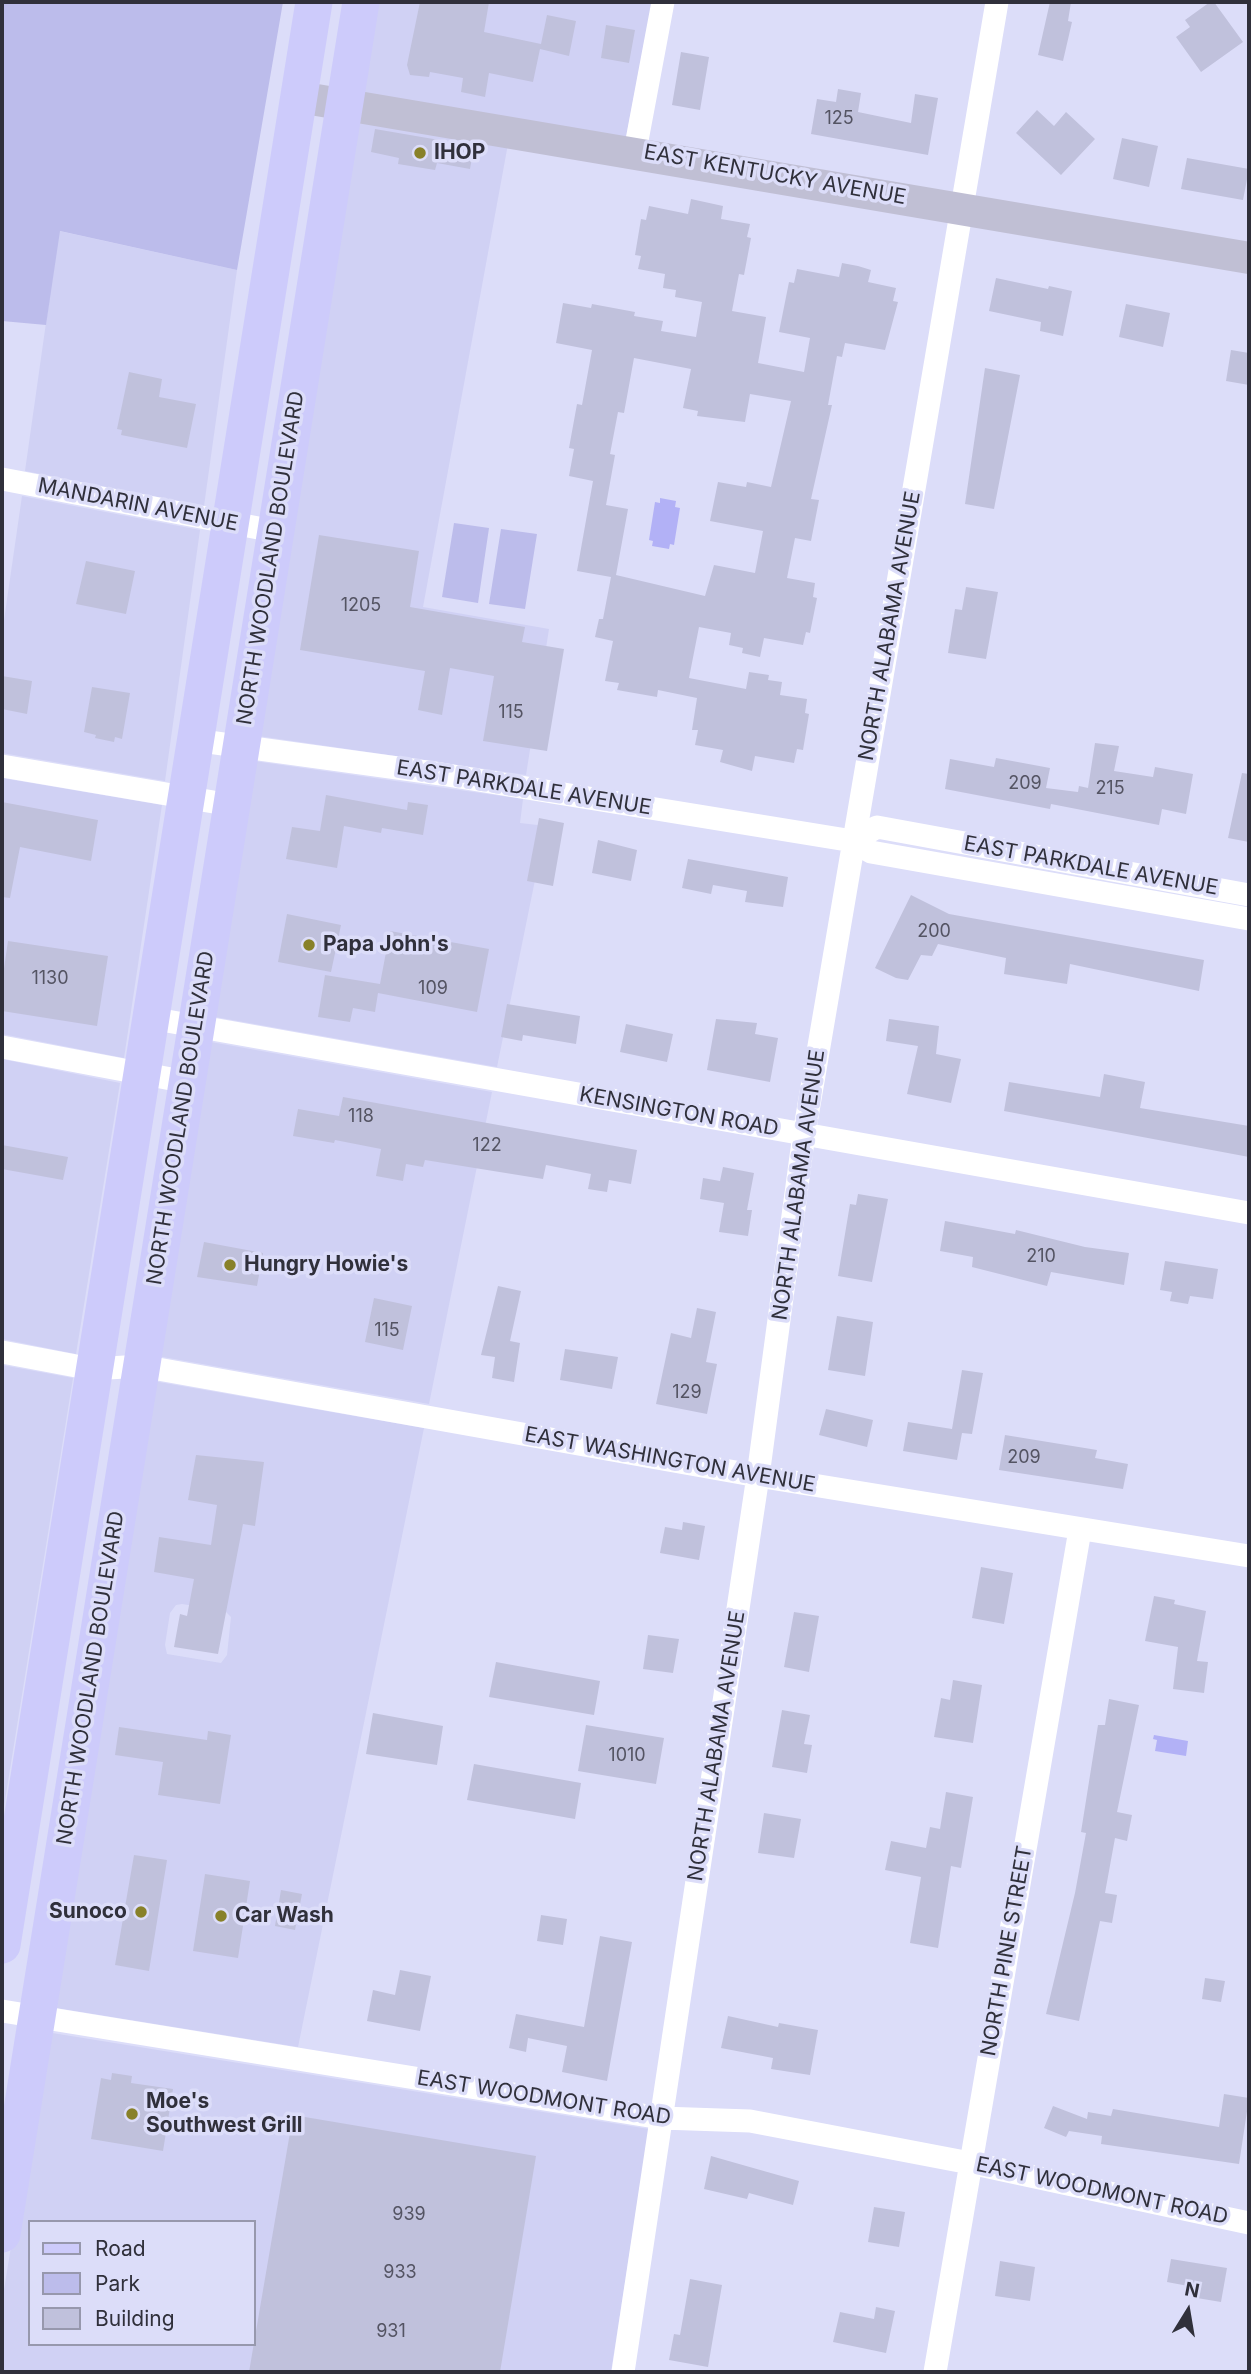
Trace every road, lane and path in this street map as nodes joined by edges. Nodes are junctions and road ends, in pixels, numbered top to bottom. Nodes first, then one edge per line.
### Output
1 (314, 2) edge
2 (361, 2) edge
3 (663, 2) edge
4 (997, 2) edge
5 (299, 97) junction
6 (344, 104) junction
7 (635, 152) junction
8 (962, 208) junction
9 (1249, 258) edge
10 (2, 479) edge
11 (230, 524) junction
12 (274, 531) junction
13 (194, 740) junction
14 (241, 747) junction
15 (2, 766) edge
16 (186, 797) junction
17 (231, 805) junction
18 (853, 841) junction
19 (1249, 895) edge
20 (1249, 919) edge
21 (150, 1018) junction
22 (195, 1026) junction
23 (2, 1047) edge
24 (141, 1074) junction
25 (187, 1082) junction
26 (804, 1134) junction
27 (1249, 1213) edge
28 (2, 1352) edge
29 (141, 1366) junction
30 (92, 1369) junction
31 (758, 1476) junction
32 (1080, 1530) junction
33 (1249, 1556) edge
34 (2, 1945) edge
35 (2, 2011) edge
36 (37, 2018) junction
37 (661, 2118) junction
38 (970, 2163) junction
39 (1249, 2223) edge
40 (2, 2234) edge
41 (623, 2372) edge
42 (935, 2372) edge

1 - 5 main road
2 - 6 main road, NORTH WOODLAND BOULEVARD
3 - 7 street
4 - 8 street, NORTH ALABAMA AVENUE
5 - 6 street, EAST KENTUCKY AVENUE
5 - 11 main road
6 - 7 street, EAST KENTUCKY AVENUE
6 - 12 main road, NORTH WOODLAND BOULEVARD
7 - 8 street, EAST KENTUCKY AVENUE
8 - 9 street, EAST KENTUCKY AVENUE
8 - 18 street, NORTH ALABAMA AVENUE
10 - 11 street, MANDARIN AVENUE
11 - 12 street, MANDARIN AVENUE
11 - 13 main road
12 - 14 main road, NORTH WOODLAND BOULEVARD
13 - 14 street, EAST PARKDALE AVENUE
13 - 16 main road
14 - 17 main road, NORTH WOODLAND BOULEVARD
14 - 18 street, EAST PARKDALE AVENUE
15 - 16 street
16 - 17 street
16 - 21 main road
17 - 22 main road, NORTH WOODLAND BOULEVARD
18 - 19 street, EAST PARKDALE AVENUE
18 - 20 street, EAST PARKDALE AVENUE
18 - 26 street, NORTH ALABAMA AVENUE
21 - 22 street, KENSINGTON ROAD
21 - 24 main road
22 - 25 main road, NORTH WOODLAND BOULEVARD
22 - 26 street, KENSINGTON ROAD
23 - 24 street
24 - 25 street
24 - 30 main road
25 - 29 main road, NORTH WOODLAND BOULEVARD
26 - 27 street, KENSINGTON ROAD
26 - 31 street, NORTH ALABAMA AVENUE
28 - 30 street, EAST WASHINGTON AVENUE
29 - 30 street, EAST WASHINGTON AVENUE
29 - 31 street, EAST WASHINGTON AVENUE
29 - 36 main road, NORTH WOODLAND BOULEVARD
30 - 34 main road
31 - 32 street, EAST WASHINGTON AVENUE
31 - 37 street, NORTH ALABAMA AVENUE
32 - 33 street, EAST WASHINGTON AVENUE
32 - 38 street, NORTH PINE STREET
35 - 36 street, EAST WOODMONT ROAD
36 - 37 street, EAST WOODMONT ROAD
36 - 40 main road, NORTH WOODLAND BOULEVARD
37 - 38 street, EAST WOODMONT ROAD
37 - 41 street, NORTH ALABAMA AVENUE
38 - 39 street, EAST WOODMONT ROAD
38 - 42 street, NORTH PINE STREET

